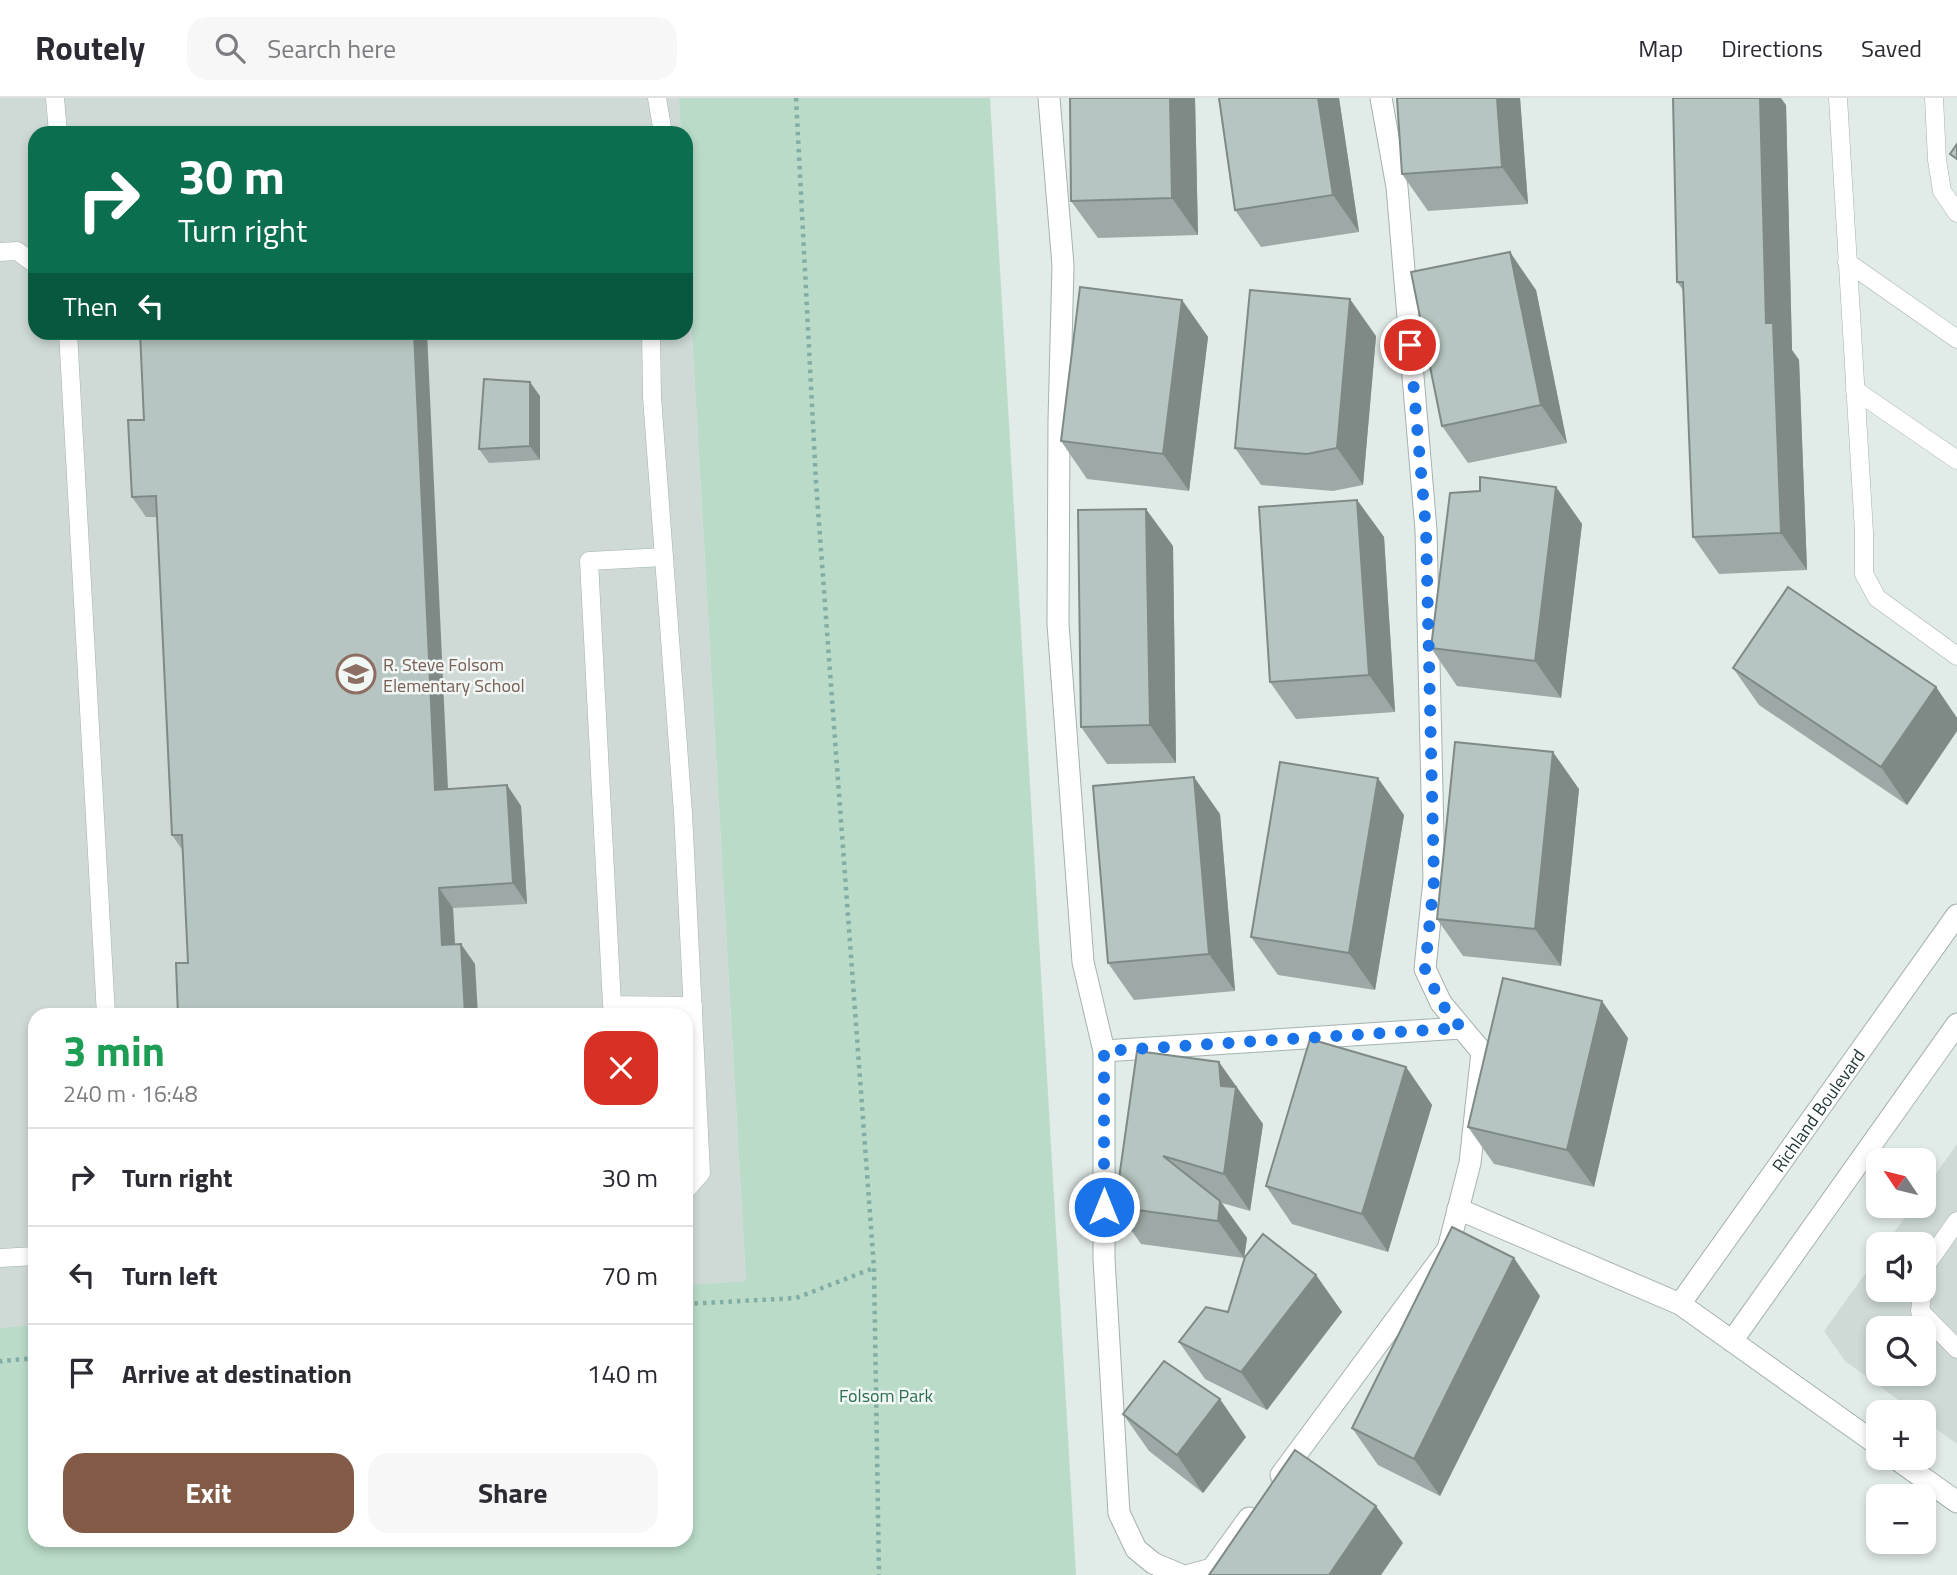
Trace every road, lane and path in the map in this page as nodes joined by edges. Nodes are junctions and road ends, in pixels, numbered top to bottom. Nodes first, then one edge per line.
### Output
1 (55, 98) edge
2 (657, 98) edge
3 (796, 98) edge
4 (1049, 98) edge
5 (1381, 98) edge
6 (1838, 98) edge
7 (1934, 98) edge
8 (57, 126) edge
9 (662, 126) edge
10 (1957, 213) edge
11 (0, 252) edge
12 (28, 259) edge
13 (1847, 262) junction
14 (1957, 339) edge
15 (68, 340) edge
16 (651, 340) edge
17 (1855, 390) junction
18 (1957, 460) edge
19 (664, 556) junction
20 (1957, 656) edge
21 (1957, 915) edge
22 (693, 1006) junction
23 (106, 1008) edge
24 (1957, 1024) edge
25 (1461, 1028) junction
26 (1104, 1051) junction
27 (693, 1182) edge
28 (1458, 1209) junction
29 (1957, 1221) edge
30 (1936, 1251) edge
31 (28, 1256) edge
32 (0, 1258) edge
33 (874, 1268) junction
34 (1921, 1302) edge
35 (693, 1304) edge
36 (1680, 1304) junction
37 (1732, 1340) junction
38 (1957, 1349) edge
39 (28, 1359) edge
40 (0, 1363) edge
41 (1866, 1437) edge
42 (1915, 1470) edge
43 (1954, 1493) edge
44 (879, 1575) edge
45 (1181, 1575) edge
46 (1190, 1575) edge

1 - 8 lane
2 - 9 lane
3 - 33 path
4 - 26 street
5 - 25 street
6 - 13 lane
7 - 10 lane
11 - 12 lane
13 - 14 lane
13 - 17 lane
15 - 23 lane
16 - 19 lane
17 - 18 lane
17 - 20 lane
19 - 22 lane
19 - 22 lane
21 - 36 street, Richland Boulevard
22 - 27 lane
24 - 37 street
25 - 26 street
25 - 28 street
26 - 45 street
28 - 36 street
28 - 46 street
29 - 30 lane
31 - 32 lane
33 - 35 path
33 - 44 path
34 - 38 lane
36 - 37 street
37 - 41 street
39 - 40 path
42 - 43 street

